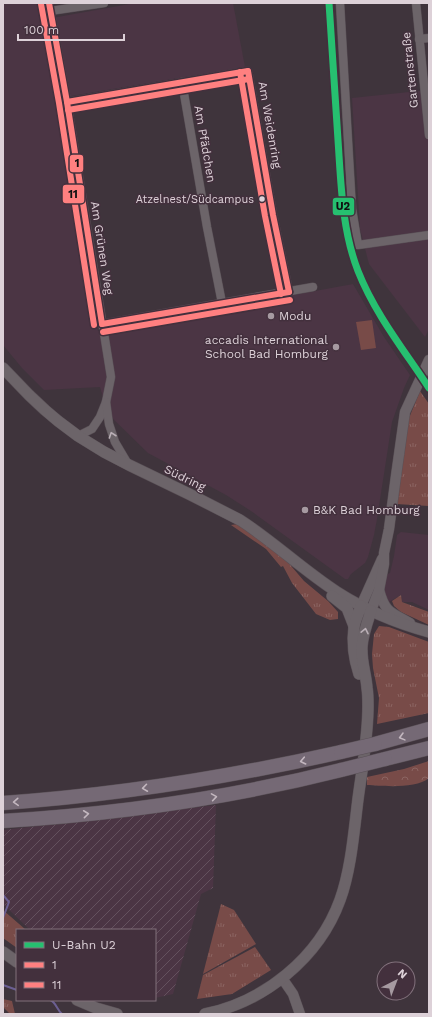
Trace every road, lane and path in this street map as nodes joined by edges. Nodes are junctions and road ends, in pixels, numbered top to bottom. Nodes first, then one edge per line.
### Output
1 (104, 3) edge
2 (340, 3) edge
3 (416, 3) edge
4 (50, 7) edge
5 (429, 38) edge
6 (419, 39) junction
7 (182, 82) junction
8 (67, 102) junction
9 (429, 136) edge
10 (429, 235) edge
11 (313, 287) dead end
12 (289, 292) junction
13 (222, 304) junction
14 (102, 324) junction
15 (429, 360) edge
16 (3, 368) edge
17 (106, 402) junction
18 (78, 436) junction
19 (129, 465) junction
20 (384, 553) junction
21 (295, 561) junction
22 (379, 590) junction
23 (366, 608) junction
24 (354, 626) junction
25 (428, 632) edge
26 (368, 697) junction
27 (429, 730) edge
28 (429, 748) edge
29 (3, 803) edge
30 (3, 821) edge
31 (3, 952) edge
32 (16, 961) edge
33 (282, 978) junction
34 (79, 1001) edge
35 (118, 1014) edge
36 (205, 1014) edge
37 (300, 1014) edge

1 - 4 street
2 - 10 street
3 - 6 street, Gartenstraße
4 - 8 street, Am Grünen Weg
5 - 6 street
6 - 9 street, Gartenstraße
7 - 8 street, Am Weidenring
7 - 12 street, Am Weidenring
7 - 13 street, Am Pfädchen
8 - 14 street, Am Grünen Weg
11 - 12 street
12 - 13 street
13 - 14 street
14 - 17 street, Am Grünen Weg
15 - 20 street
16 - 18 main road, Südring
17 - 18 street, Am Grünen Weg
19 -> 17 street, Am Grünen Weg
18 - 19 main road, Südring
19 - 21 main road, Südring
20 - 22 street
20 - 23 street
21 - 23 main road, Südring
21 - 24 main road
22 - 23 street
22 - 25 street
23 - 24 main road
23 - 25 main road, Südring
26 -> 23 main road
24 - 26 main road
26 - 33 main road
27 -> 29 highway, bridge
30 -> 28 highway, bridge
31 - 32 main road
33 - 36 main road
33 - 37 street
34 - 35 main road

